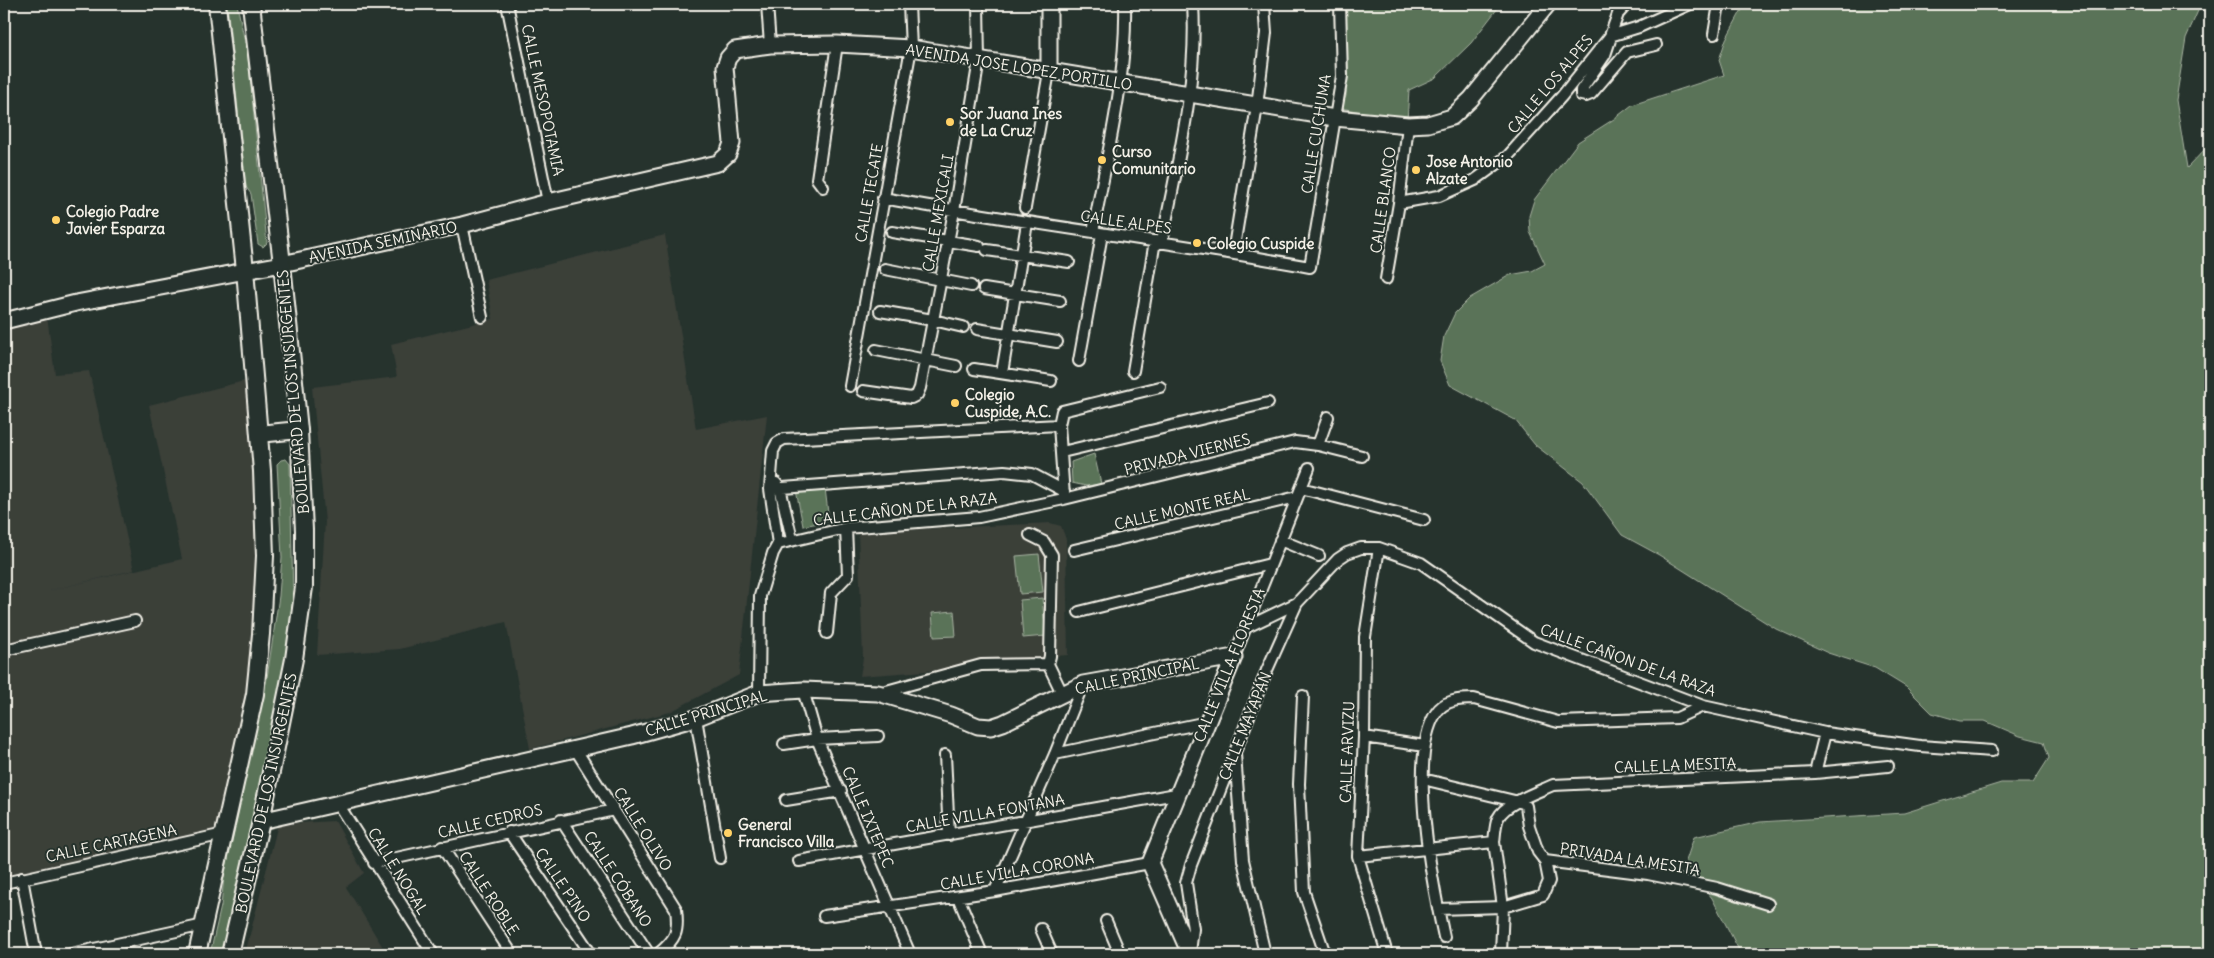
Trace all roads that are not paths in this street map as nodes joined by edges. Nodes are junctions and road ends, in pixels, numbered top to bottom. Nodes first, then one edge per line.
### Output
1 (217, 4) edge
2 (252, 4) edge
3 (507, 4) edge
4 (767, 4) edge
5 (909, 4) edge
6 (978, 4) edge
7 (1049, 4) edge
8 (1125, 4) edge
9 (1194, 4) edge
10 (1264, 4) edge
11 (1340, 4) edge
12 (1548, 4) edge
13 (1628, 4) edge
14 (1690, 4) edge
15 (1719, 4) edge
16 (1616, 9) edge
17 (1714, 34) dead end
18 (1610, 36) junction
19 (837, 44) junction
20 (1656, 44) dead end
21 (770, 45) junction
22 (911, 48) junction
23 (978, 60) junction
24 (1049, 72) junction
25 (1120, 84) junction
26 (1190, 94) junction
27 (1257, 106) junction
28 (1335, 118) junction
29 (1408, 125) junction
30 (728, 154) joint
31 (823, 187) dead end
32 (883, 198) junction
33 (548, 202) junction
34 (1399, 203) junction
35 (1025, 208) dead end
36 (954, 211) junction
37 (1027, 223) junction
38 (462, 225) junction
39 (892, 232) dead end
40 (1097, 233) junction
41 (949, 240) junction
42 (1158, 242) junction
43 (1020, 253) junction
44 (1233, 253) junction
45 (1069, 262) dead end
46 (282, 264) junction
47 (1310, 267) joint
48 (885, 269) dead end
49 (245, 270) junction
50 (941, 279) junction
51 (1386, 279) dead end
52 (971, 286) dead end
53 (984, 289) dead end
54 (1016, 293) junction
55 (1060, 301) dead end
56 (880, 311) dead end
57 (482, 317) dead end
58 (934, 320) junction
59 (4, 321) edge
60 (963, 327) dead end
61 (977, 329) dead end
62 (1008, 333) junction
63 (1057, 342) dead end
64 (876, 350) dead end
65 (926, 360) junction
66 (1079, 361) dead end
67 (956, 366) dead end
68 (974, 369) dead end
69 (1133, 371) dead end
70 (1002, 373) junction
71 (1051, 381) dead end
72 (850, 386) dead end
73 (1160, 387) dead end
74 (863, 391) dead end
75 (1268, 403) dead end
76 (1328, 418) dead end
77 (1058, 425) junction
78 (299, 430) junction
79 (259, 434) junction
80 (1318, 445) junction
81 (1062, 452) junction
82 (1362, 456) dead end
83 (1309, 468) dead end
84 (775, 488) junction
85 (1299, 492) junction
86 (1064, 495) junction
87 (1424, 520) dead end
88 (846, 528) junction
89 (1030, 535) dead end
90 (792, 539) junction
91 (1280, 540) junction
92 (778, 544) junction
93 (1379, 548) junction
94 (1074, 550) dead end
95 (1319, 556) dead end
96 (1270, 564) junction
97 (1297, 602) junction
98 (1079, 612) dead end
99 (135, 621) dead end
100 (1247, 627) junction
101 (827, 633) dead end
102 (4, 650) edge
103 (1234, 657) junction
104 (1048, 664) junction
105 (1082, 684) junction
106 (803, 690) junction
107 (759, 693) junction
108 (878, 693) junction
109 (1062, 693) junction
110 (1303, 696) dead end
111 (1703, 706) junction
112 (696, 718) junction
113 (1207, 722) junction
114 (1825, 733) junction
115 (878, 736) dead end
116 (1364, 737) junction
117 (817, 739) junction
118 (784, 744) dead end
119 (1425, 746) junction
120 (576, 750) junction
121 (1235, 751) junction
122 (1992, 751) dead end
123 (1056, 754) junction
124 (945, 755) dead end
125 (1888, 766) dead end
126 (1815, 773) junction
127 (1431, 781) dead end
128 (841, 791) junction
129 (1176, 794) junction
130 (786, 800) dead end
131 (1517, 801) junction
132 (338, 804) junction
133 (614, 810) junction
134 (561, 820) junction
135 (261, 822) junction
136 (1024, 823) junction
137 (509, 832) junction
138 (224, 834) junction
139 (949, 835) junction
140 (1494, 842) junction
141 (442, 847) junction
142 (864, 849) junction
143 (1428, 850) junction
144 (1358, 856) junction
145 (720, 858) dead end
146 (798, 861) dead end
147 (1545, 861) junction
148 (374, 862) junction
149 (1150, 863) junction
150 (22, 878) junction
151 (4, 883) edge
152 (995, 892) junction
153 (958, 896) junction
154 (1768, 904) dead end
155 (890, 906) junction
156 (1503, 907) junction
157 (1438, 909) junction
158 (824, 916) dead end
159 (1106, 921) dead end
160 (204, 925) junction
161 (1042, 929) dead end
162 (1444, 937) dead end
163 (36, 954) edge
164 (71, 954) edge
165 (197, 954) edge
166 (230, 954) edge
167 (433, 954) edge
168 (512, 954) edge
169 (591, 954) edge
170 (649, 954) edge
171 (658, 954) edge
172 (910, 954) edge
173 (982, 954) edge
174 (1052, 954) edge
175 (1120, 954) edge
176 (1190, 954) edge
177 (1264, 954) edge
178 (1325, 954) edge
179 (1387, 954) edge
180 (1501, 954) edge

1 - 49 main road, BOULEVARD DE LOS INSURGENTES
2 - 46 main road, BOULEVARD DE LOS INSURGENTES
3 - 33 street, CALLE MESOPOTAMIA
4 - 21 street
5 - 22 street, CALLE TECATE
6 - 23 street, CALLE MEXICALI
7 - 24 street
8 - 25 street
9 - 26 street
10 - 27 street
11 - 28 street, CALLE CUCHUMA
12 - 29 street, AVENIDA JOSE LOPEZ PORTILLO
13 - 16 street, CALLE LOS ALPES
14 - 18 street
15 - 17 street
16 - 18 street, CALLE LOS ALPES
18 - 20 street
18 - 34 street, CALLE LOS ALPES
19 - 21 street, AVENIDA JOSE LOPEZ PORTILLO
19 - 22 street, AVENIDA JOSE LOPEZ PORTILLO
19 - 31 street
21 - 30 street, AVENIDA JOSE LOPEZ PORTILLO
22 - 23 street, AVENIDA JOSE LOPEZ PORTILLO
22 - 32 street, CALLE TECATE
23 - 24 street, AVENIDA JOSE LOPEZ PORTILLO
23 - 36 street, CALLE MEXICALI
24 - 25 street, AVENIDA JOSE LOPEZ PORTILLO
24 - 35 street
25 - 26 street, AVENIDA JOSE LOPEZ PORTILLO
25 - 40 street
26 - 27 street, AVENIDA JOSE LOPEZ PORTILLO
26 - 42 street
27 - 28 street, AVENIDA JOSE LOPEZ PORTILLO
27 - 44 street
28 - 29 street, AVENIDA JOSE LOPEZ PORTILLO
28 - 47 street, CALLE CUCHUMA
29 - 34 street, CALLE BLANCO
30 - 33 street, AVENIDA SEMINARIO
32 - 36 street, CALLE ALPES
32 - 72 street, CALLE TECATE
33 - 38 street, AVENIDA SEMINARIO
34 - 51 street, CALLE BLANCO
36 - 37 street, CALLE ALPES
36 - 41 street, CALLE MEXICALI
37 - 40 street, CALLE ALPES
37 - 43 street
38 - 46 street, AVENIDA SEMINARIO
38 - 57 street
39 - 41 street
40 - 42 street, CALLE ALPES
40 - 66 street
41 - 43 street
41 - 50 street, CALLE MEXICALI
42 - 44 street, CALLE ALPES
42 - 69 street
43 - 45 street
43 - 54 street
44 - 47 street, CALLE ALPES
46 - 49 street, AVENIDA SEMINARIO
46 - 78 main road, BOULEVARD DE LOS INSURGENTES
48 - 50 street
49 - 59 street, AVENIDA SEMINARIO
49 - 79 main road, BOULEVARD DE LOS INSURGENTES
50 - 52 street
50 - 58 street, CALLE MEXICALI
53 - 54 street
54 - 55 street
54 - 62 street
56 - 58 street
58 - 60 street
58 - 65 street, CALLE MEXICALI
61 - 62 street
62 - 63 street
62 - 70 street
64 - 65 street
65 - 67 street
65 - 74 street, CALLE MEXICALI
68 - 70 street
70 - 71 street
73 - 77 street
75 - 81 street
76 - 80 street
77 - 81 street
77 - 84 street
78 - 79 main road
78 - 135 main road, BOULEVARD DE LOS INSURGENTES
79 - 138 main road, BOULEVARD DE LOS INSURGENTES
80 - 82 street, PRIVADA VIERNES
80 - 86 street, PRIVADA VIERNES
81 - 86 street
83 - 85 street, CALLE VILLA FLORESTA
84 - 86 street
84 - 90 street
84 - 92 street
85 - 87 street
85 - 91 street, CALLE VILLA FLORESTA
85 - 94 street, CALLE MONTE REAL
86 - 88 street, CALLE CAÑON DE LA RAZA
88 - 90 street, CALLE CAÑON DE LA RAZA
88 - 101 street
89 - 104 street
90 - 92 street, CALLE CAÑON DE LA RAZA
91 - 95 street
91 - 96 street, CALLE VILLA FLORESTA
92 - 107 street
93 - 97 street, CALLE MAYAPÁN
93 - 111 street, CALLE CAÑON DE LA RAZA
93 - 116 street, CALLE ARVIZU
96 - 98 street
96 - 100 street, CALLE VILLA FLORESTA
97 - 100 street
97 - 121 street, CALLE MAYAPÁN
99 - 102 street
100 - 103 street, CALLE VILLA FLORESTA
103 - 105 street, CALLE PRINCIPAL
103 - 113 street, CALLE VILLA FLORESTA
104 - 108 street
104 - 109 street
105 - 109 street, CALLE PRINCIPAL
105 - 123 street
106 - 107 street, CALLE PRINCIPAL
106 - 108 street, CALLE PRINCIPAL
106 - 117 street, CALLE IXTEPEC
107 - 112 street, CALLE PRINCIPAL
108 - 109 street, CALLE PRINCIPAL
110 - 178 street
111 - 114 street, CALLE CAÑON DE LA RAZA
111 - 119 street
112 - 120 street, CALLE PRINCIPAL
112 - 145 street
113 - 123 street
113 - 129 street, CALLE VILLA FLORESTA
114 - 122 street, CALLE CAÑON DE LA RAZA
114 - 126 street
115 - 117 street
116 - 119 street
116 - 144 street, CALLE ARVIZU
117 - 118 street
117 - 128 street, CALLE IXTEPEC
119 - 143 street
120 - 132 street, CALLE PRINCIPAL
120 - 133 street, CALLE OLIVO
121 - 176 street, CALLE MAYAPÁN
121 - 177 street
123 - 136 street
124 - 139 street
125 - 126 street, CALLE LA MESITA
126 - 131 street, CALLE LA MESITA
127 - 131 street
128 - 130 street
128 - 142 street, CALLE IXTEPEC
129 - 136 street, CALLE VILLA FONTANA
129 - 149 street, CALLE VILLA FLORESTA
131 - 140 street, CALLE LA MESITA
131 - 147 street
132 - 135 street, CALLE PRINCIPAL
132 - 148 street, CALLE NOGAL
133 - 134 street, CALLE CEDROS
133 - 171 street, CALLE OLIVO
134 - 137 street, CALLE CEDROS
134 - 170 street, CALLE CÓBANO
135 - 166 main road, BOULEVARD DE LOS INSURGENTES
136 - 139 street, CALLE VILLA FONTANA
136 - 152 street
137 - 141 street, CALLE CEDROS
137 - 169 street, CALLE PINO
138 - 150 street, CALLE CARTAGENA
138 - 160 main road, BOULEVARD DE LOS INSURGENTES
139 - 142 street, CALLE VILLA FONTANA
140 - 143 street
140 - 156 street, CALLE LA MESITA
141 - 148 street, CALLE CEDROS
141 - 168 street, CALLE ROBLE
142 - 146 street, CALLE VILLA FONTANA
142 - 155 street, CALLE IXTEPEC
143 - 144 street
143 - 157 street
144 - 179 street, CALLE ARVIZU
147 - 154 street, PRIVADA LA MESITA
147 - 156 street
148 - 167 street, CALLE NOGAL
149 - 152 street, CALLE VILLA CORONA
149 - 176 street, CALLE MAYAPÁN
150 - 151 street, CALLE CARTAGENA
150 - 163 street
152 - 153 street, CALLE VILLA CORONA
153 - 155 street, CALLE VILLA CORONA
153 - 173 street
155 - 158 street, CALLE VILLA CORONA
155 - 172 street, CALLE IXTEPEC
156 - 157 street
156 - 180 street, CALLE LA MESITA
157 - 162 street
159 - 175 street
160 - 164 street
160 - 165 main road, BOULEVARD DE LOS INSURGENTES
161 - 174 street

